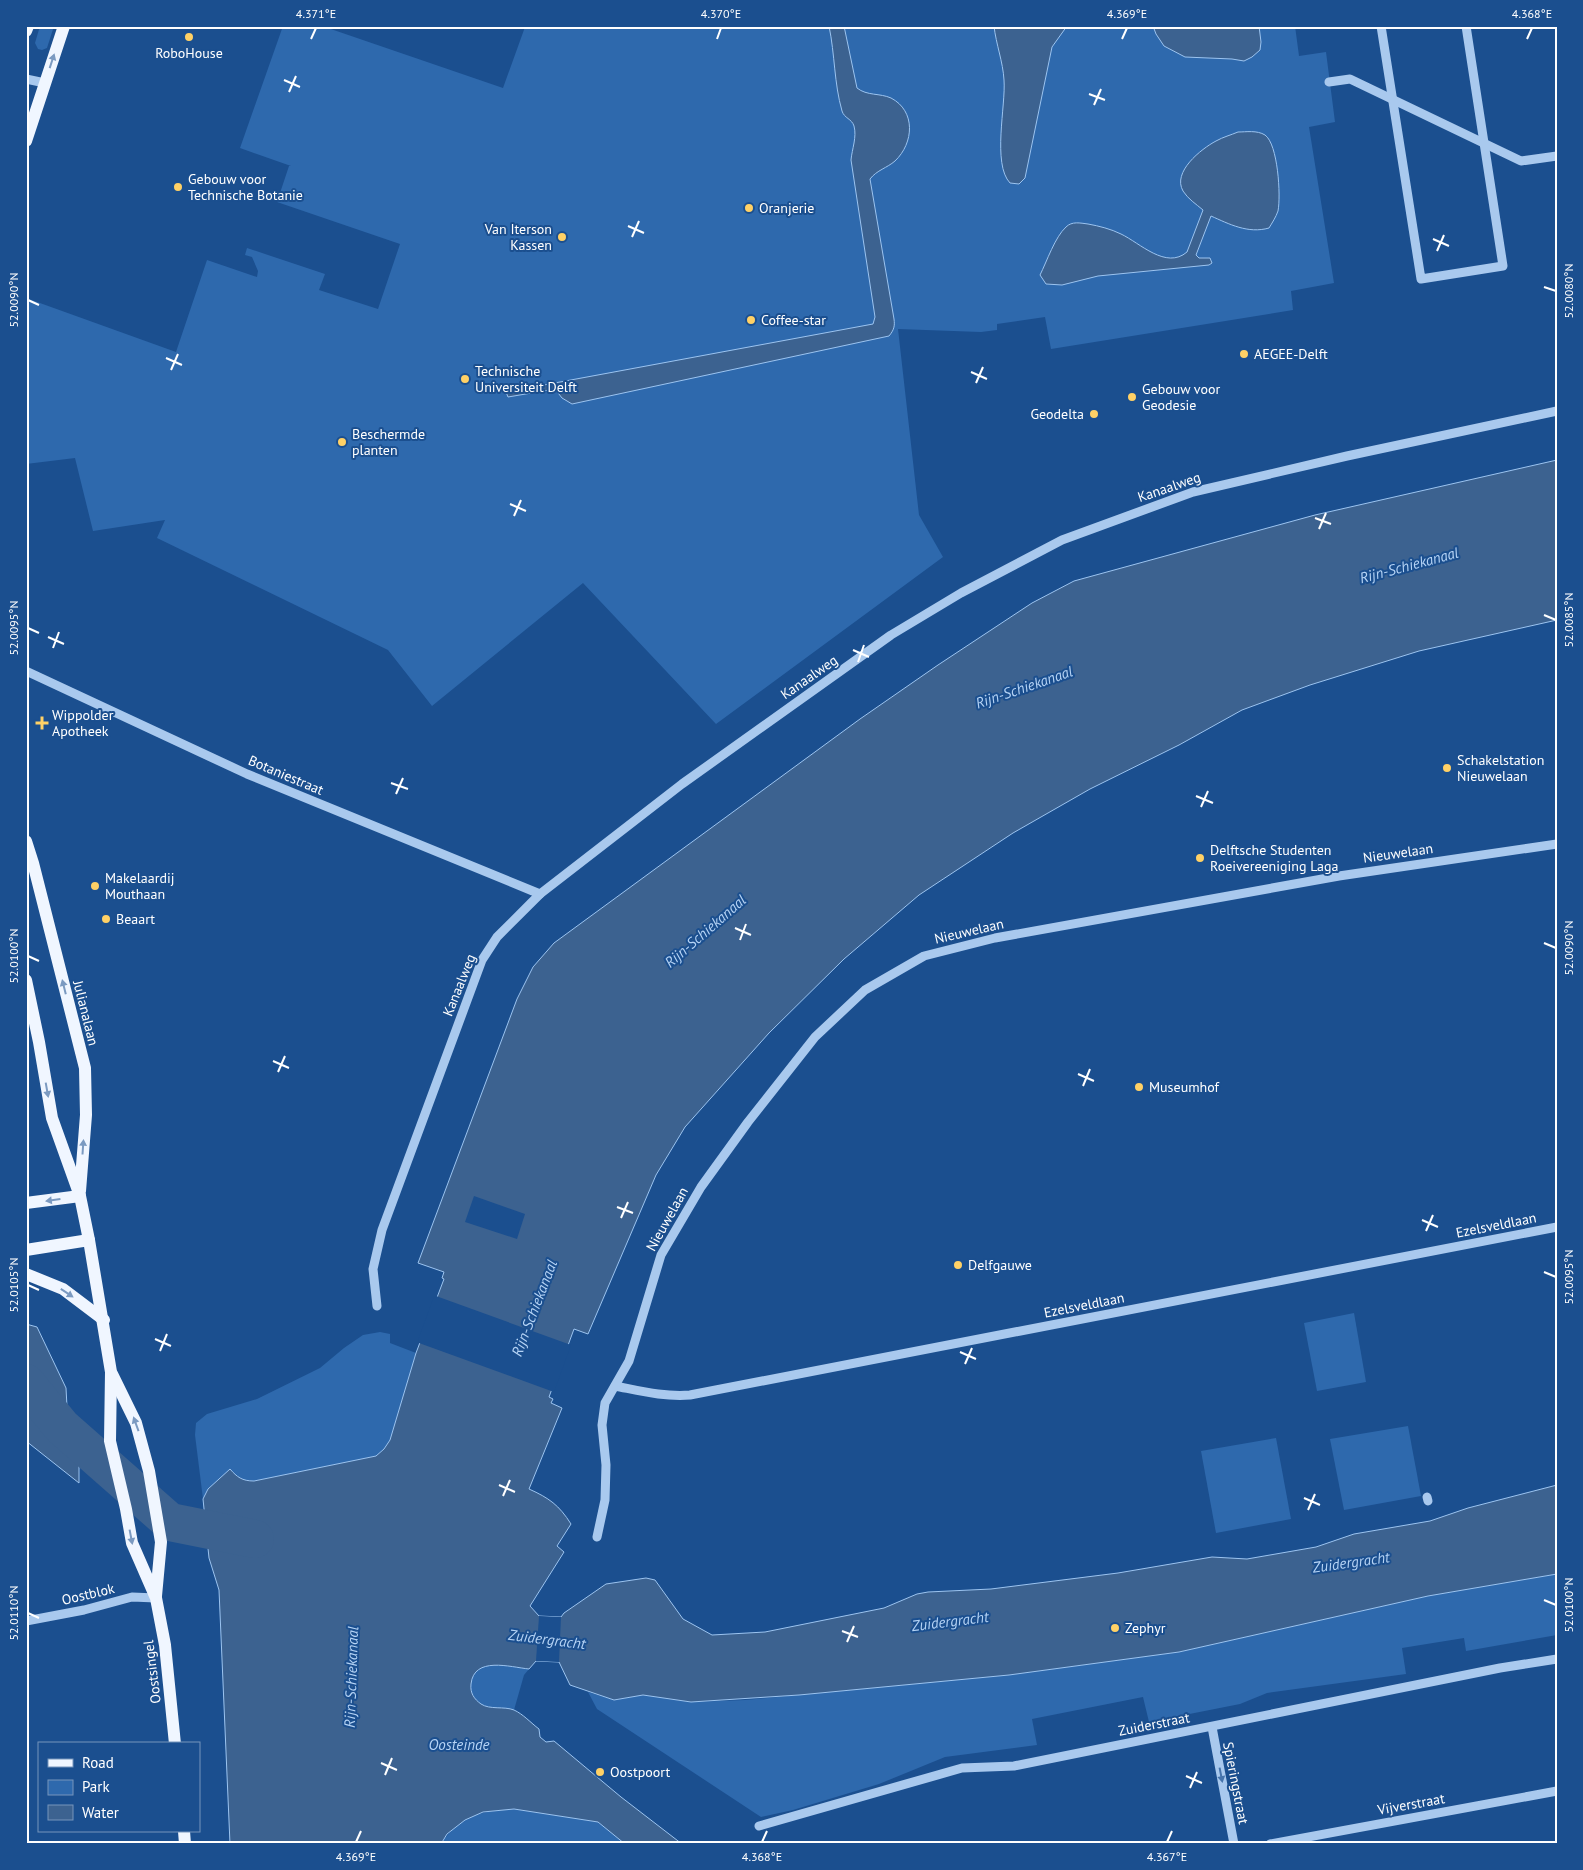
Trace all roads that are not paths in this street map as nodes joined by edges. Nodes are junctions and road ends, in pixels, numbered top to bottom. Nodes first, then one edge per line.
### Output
1 (28, 26) edge
2 (64, 26) edge
3 (1382, 26) edge
4 (1466, 26) edge
5 (26, 32) edge
6 (26, 79) edge
7 (1330, 82) dead end
8 (45, 83) junction
9 (1393, 100) junction
10 (26, 141) edge
11 (1484, 143) junction
12 (1557, 156) edge
13 (1557, 411) edge
14 (26, 671) edge
15 (26, 841) edge
16 (1557, 844) edge
17 (540, 894) junction
18 (26, 980) edge
19 (80, 1196) junction
20 (26, 1203) edge
21 (1557, 1227) edge
22 (89, 1240) junction
23 (26, 1250) edge
24 (26, 1274) edge
25 (377, 1306) dead end
26 (104, 1320) junction
27 (111, 1372) junction
28 (615, 1386) junction
29 (122, 1489) joint
30 (156, 1515) joint
31 (597, 1537) dead end
32 (156, 1598) junction
33 (26, 1621) edge
34 (1557, 1658) edge
35 (1212, 1727) junction
36 (175, 1742) edge
37 (1557, 1791) edge
38 (759, 1826) dead end
39 (1234, 1844) edge
40 (1270, 1844) edge

1 - 5 main road
8 -> 2 main road
3 - 9 street
4 - 11 street
6 - 8 street
7 - 9 street
8 - 10 main road
9 - 11 street
9 - 11 street
11 - 12 street
13 - 17 street, Kanaalweg
14 - 17 street, Botaniestraat
19 -> 15 main road, Julianalaan
16 - 28 street, Nieuwelaan
17 - 25 street, Kanaalweg
18 -> 19 main road, Julianalaan
19 -> 20 main road
19 - 22 main road, Julianalaan
21 - 28 street, Ezelsveldlaan
22 - 23 main road
22 - 26 main road, Julianalaan
24 -> 26 main road
26 - 27 main road, Julianalaan
27 - 29 main road, Julianalaan
30 -> 27 main road, Julianalaan
28 - 31 street
29 -> 32 main road, Oostsingel
30 - 32 main road, Oostsingel
32 - 33 street, Oostblok
32 - 36 main road, Oostsingel
34 - 35 street, Zuiderstraat
35 - 38 street, Zuiderstraat
35 -> 39 street, Spieringstraat
37 - 40 street, Vijverstraat

